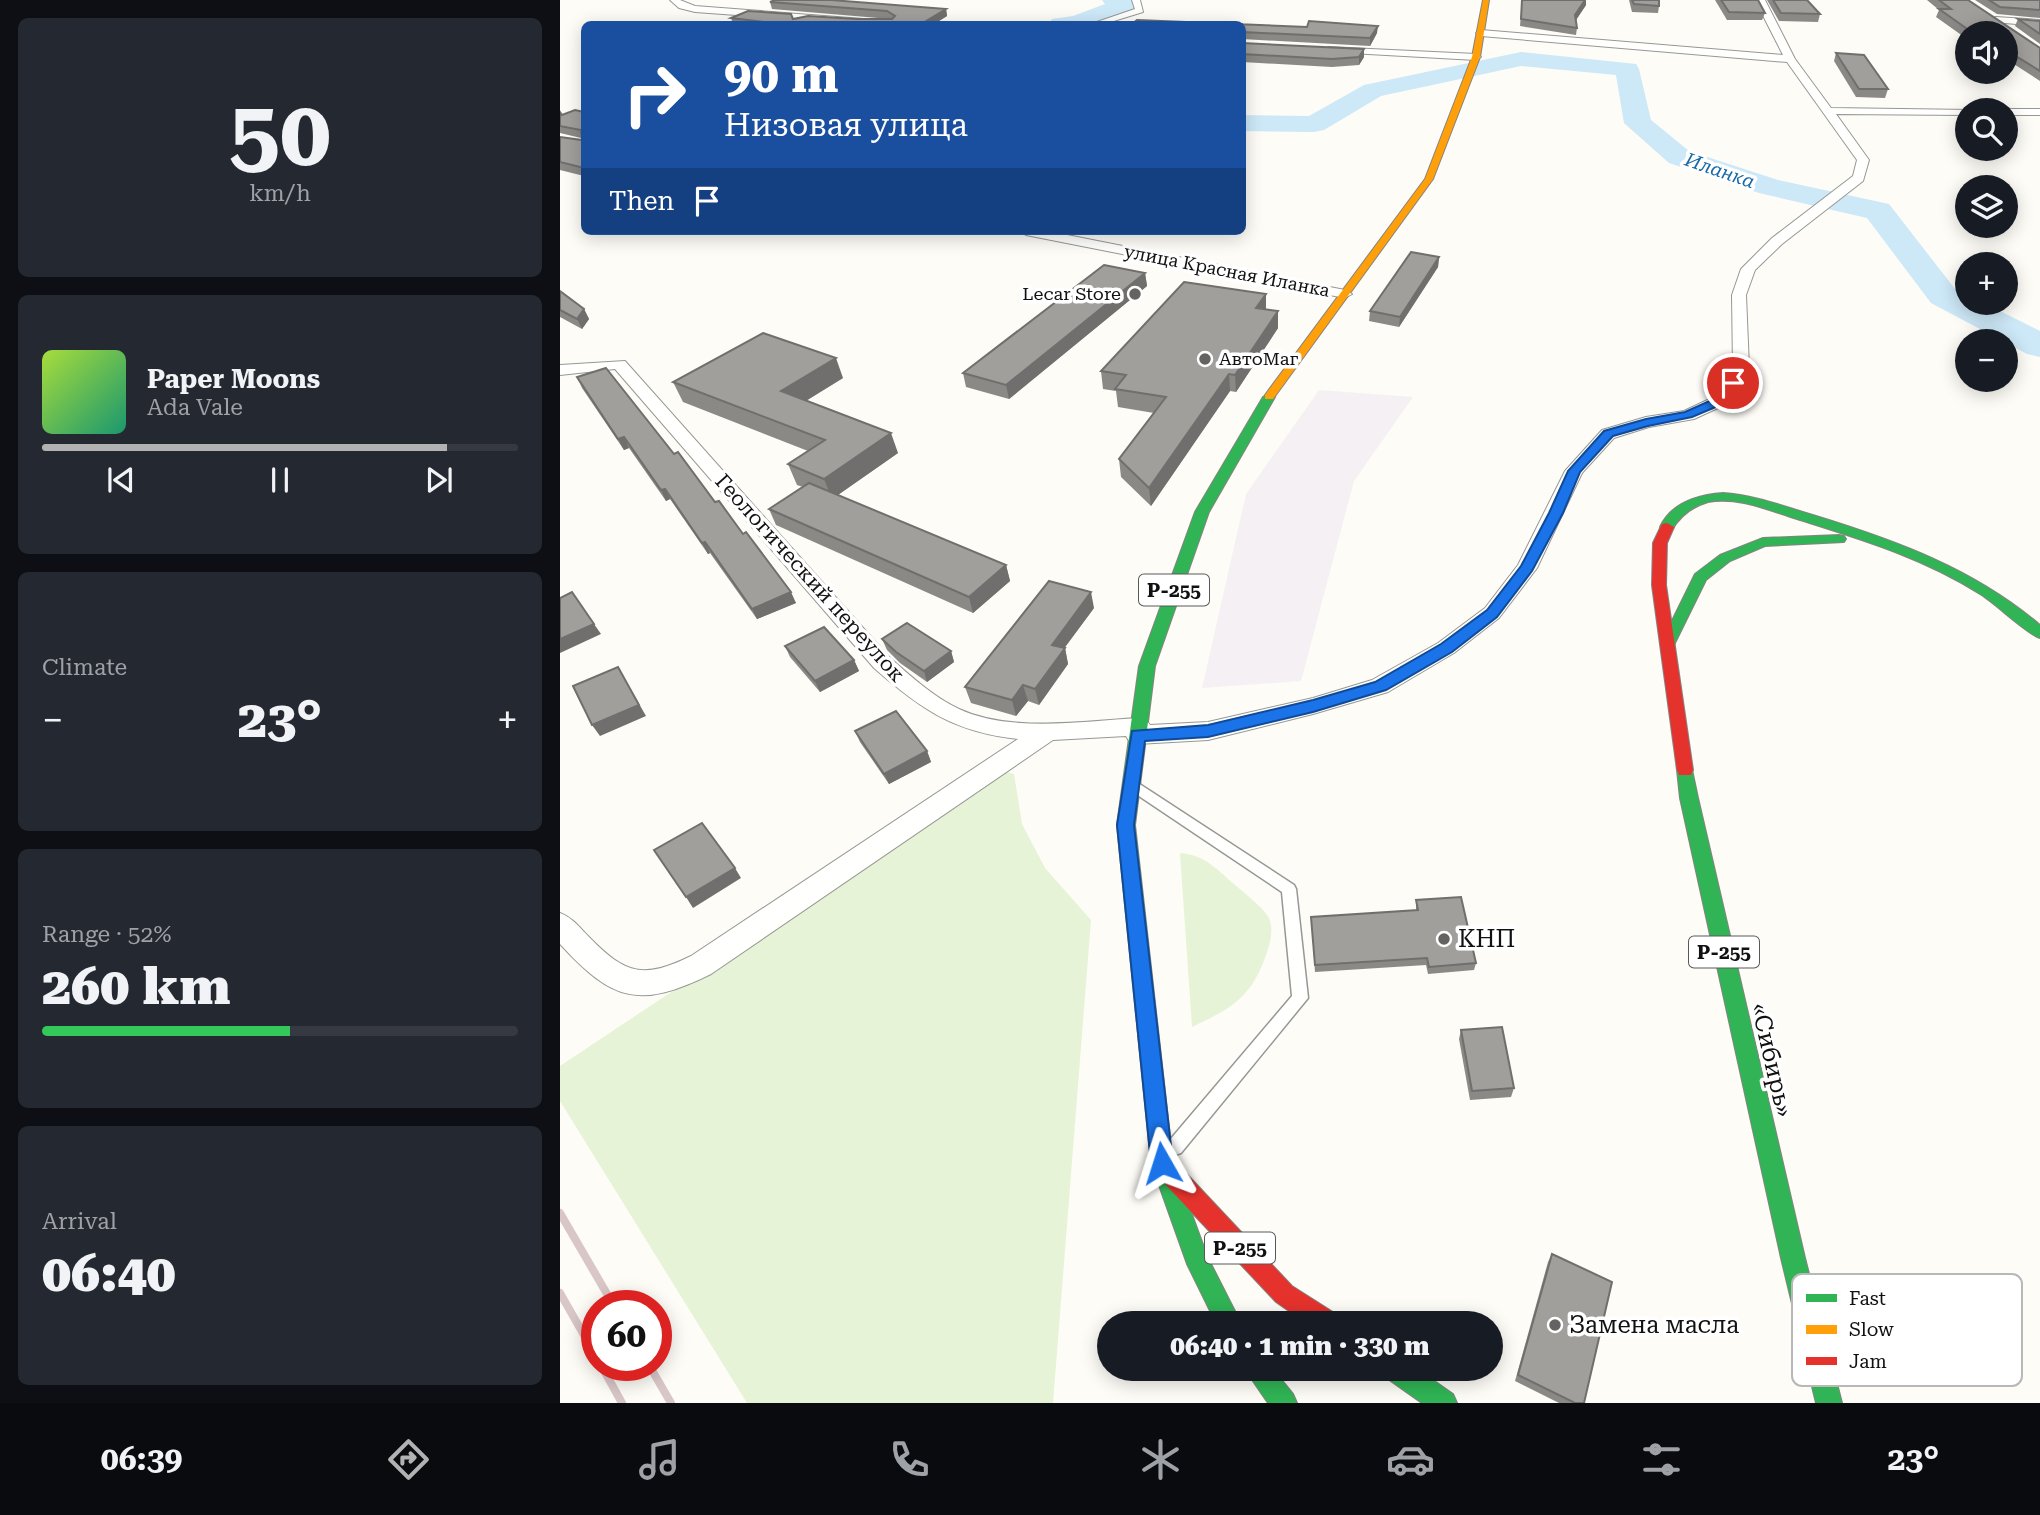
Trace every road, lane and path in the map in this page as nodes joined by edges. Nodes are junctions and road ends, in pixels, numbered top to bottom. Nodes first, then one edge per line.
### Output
1 (674, 0) edge
2 (1486, 0) edge
3 (1760, 0) edge
4 (1136, 1) edge
5 (1985, 13) edge
6 (811, 18) junction
7 (1996, 20) joint
8 (804, 21) edge
9 (850, 21) edge
10 (1105, 21) edge
11 (2040, 23) edge
12 (1481, 33) junction
13 (1325, 49) edge
14 (1475, 59) junction
15 (1790, 59) junction
16 (1828, 111) junction
17 (1955, 112) edge
18 (2018, 112) edge
19 (2040, 112) edge
20 (1046, 235) edge
21 (1345, 294) junction
22 (560, 370) edge
23 (1875, 540) junction
24 (2040, 633) edge
25 (1668, 643) junction
26 (1050, 730) junction
27 (1138, 731) junction
28 (1131, 783) junction
29 (560, 925) edge
30 (1162, 1163) junction
31 (1797, 1274) edge
32 (1223, 1311) edge
33 (1309, 1311) edge
34 (1266, 1381) edge
35 (1413, 1381) edge
36 (1825, 1386) edge
37 (1284, 1403) edge
38 (1444, 1403) edge
39 (1829, 1403) edge

1 - 6 street
2 - 12 main road, Р-255
3 - 15 street
4 - 10 street
5 - 7 street
6 - 8 lane
6 - 9 street
7 - 11 street
12 - 14 main road, Р-255
12 - 15 street
13 - 14 street
14 - 21 main road, Р-255
15 - 16 street
16 - 17 street
16 - 27 street, Геологический переулок
18 - 19 street
20 - 21 street, улица Красная Иланка
21 - 27 main road, Р-255
22 - 26 street, Геологический переулок
23 - 24 main road, «Сибирь» / Р-255
23 - 25 main road, «Сибирь» / Р-255
23 - 25 main road, «Сибирь» / Р-255
25 - 31 main road, «Сибирь» / Р-255
26 - 27 street, Геологический переулок
26 - 29 street
27 - 28 main road, Р-255
28 - 30 main road, Р-255
28 - 30 lane
30 - 32 main road, Р-255
30 - 33 main road, Р-255
34 - 37 main road
35 - 38 main road
36 - 39 main road, «Сибирь» / Р-255

